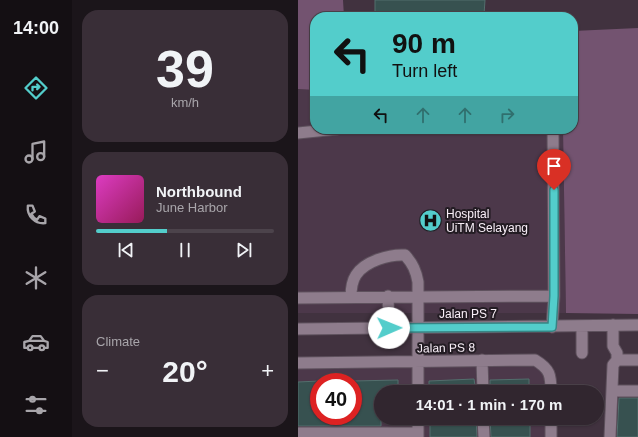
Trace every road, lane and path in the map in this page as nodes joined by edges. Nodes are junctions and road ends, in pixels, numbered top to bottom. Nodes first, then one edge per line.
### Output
1 (310, 132) edge
2 (298, 133) edge
3 (554, 134) edge
4 (388, 296) junction
5 (417, 296) junction
6 (554, 296) junction
7 (351, 297) junction
8 (298, 298) edge
9 (617, 325) junction
10 (638, 325) edge
11 (418, 327) junction
12 (552, 327) junction
13 (582, 327) junction
14 (389, 328) junction
15 (298, 329) edge
16 (582, 353) dead end
17 (617, 357) junction
18 (482, 360) junction
19 (638, 360) edge
20 (418, 361) junction
21 (298, 363) edge
22 (418, 385) edge
23 (483, 385) edge
24 (551, 385) edge
25 (638, 390) edge
26 (612, 391) junction
27 (483, 425) edge
28 (551, 425) edge
29 (298, 433) edge
30 (418, 435) edge
31 (484, 437) edge
32 (551, 437) edge
33 (610, 437) edge

1 - 2 street
3 - 6 street
4 - 5 street
4 - 7 street
4 - 14 street
5 - 6 street
5 - 7 street
5 - 11 street
6 - 12 street
7 - 8 street
9 - 10 street, Jalan PS 7
9 - 13 street, Jalan PS 7
9 - 17 street
11 - 12 street, Jalan PS 7
11 - 14 street, Jalan PS 7
11 - 20 street
12 - 13 street, Jalan PS 7
13 - 16 street
14 - 15 street, Jalan PS 7
17 - 19 street
17 - 26 street
18 - 20 street, Jalan PS 8
18 - 23 street
18 - 24 street, Jalan PS 8
20 - 21 street, Jalan PS 8
20 - 22 street
25 - 26 street
26 - 33 street
27 - 31 street
28 - 32 street
29 - 30 street

